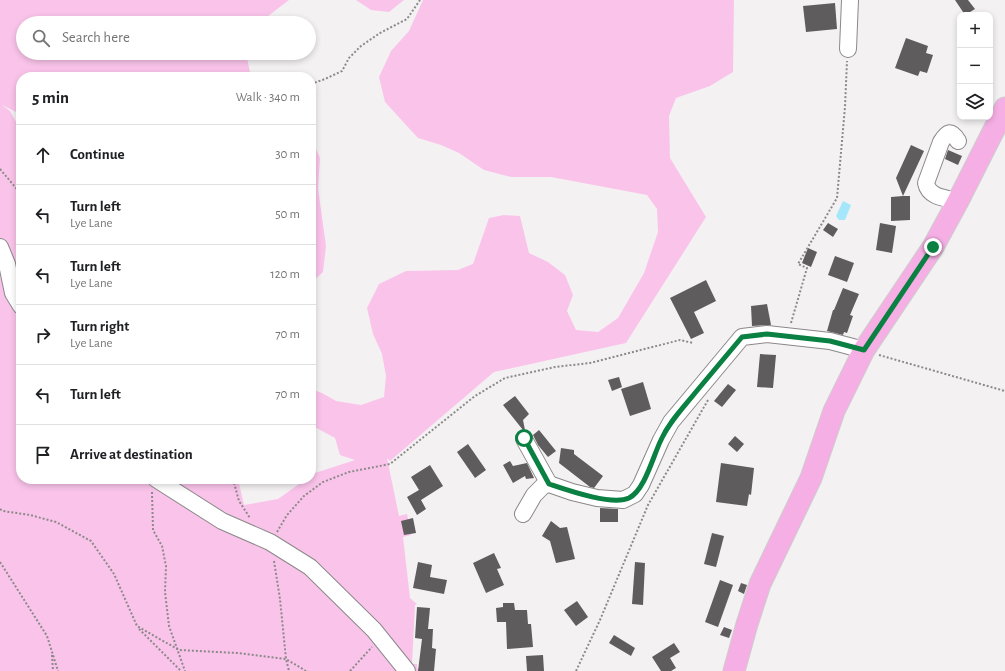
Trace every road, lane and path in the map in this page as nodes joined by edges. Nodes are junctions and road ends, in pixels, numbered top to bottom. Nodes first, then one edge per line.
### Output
1 (420, 0) edge
2 (850, 0) edge
3 (848, 49) joint
4 (316, 82) edge
5 (1005, 108) edge
6 (958, 141) dead end
7 (0, 169) edge
8 (16, 188) edge
9 (958, 201) junction
10 (0, 247) edge
11 (16, 298) edge
12 (788, 336) junction
13 (693, 343) dead end
14 (873, 353) junction
15 (1005, 391) edge
16 (712, 396) dead end
17 (524, 438) dead end
18 (154, 484) edge
19 (156, 484) edge
20 (234, 484) edge
21 (549, 484) junction
22 (0, 509) edge
23 (523, 514) dead end
24 (252, 520) dead end
25 (270, 542) junction
26 (0, 562) edge
27 (137, 626) junction
28 (380, 637) junction
29 (179, 650) junction
30 (52, 651) junction
31 (286, 659) junction
32 (54, 671) edge
33 (58, 671) edge
34 (181, 671) edge
35 (185, 671) edge
36 (288, 671) edge
37 (306, 671) edge
38 (350, 671) edge
39 (407, 671) edge
40 (576, 671) edge
41 (734, 671) edge

1 - 4 path
2 - 3 street
3 - 12 path
5 - 9 main road
6 - 9 street
7 - 8 path
9 - 14 main road
10 - 11 street
12 - 14 street
12 - 21 street
13 - 25 path
14 - 15 path
14 - 41 main road
16 - 40 path
17 - 21 street
18 - 29 path
19 - 25 street
20 - 24 path
21 - 23 street
22 - 27 path
25 - 28 street
25 - 31 path
26 - 30 path
27 - 29 path
27 - 34 path
28 - 38 path
28 - 39 street
29 - 31 path
29 - 35 path
30 - 32 path
30 - 33 path
31 - 36 path
31 - 37 path

